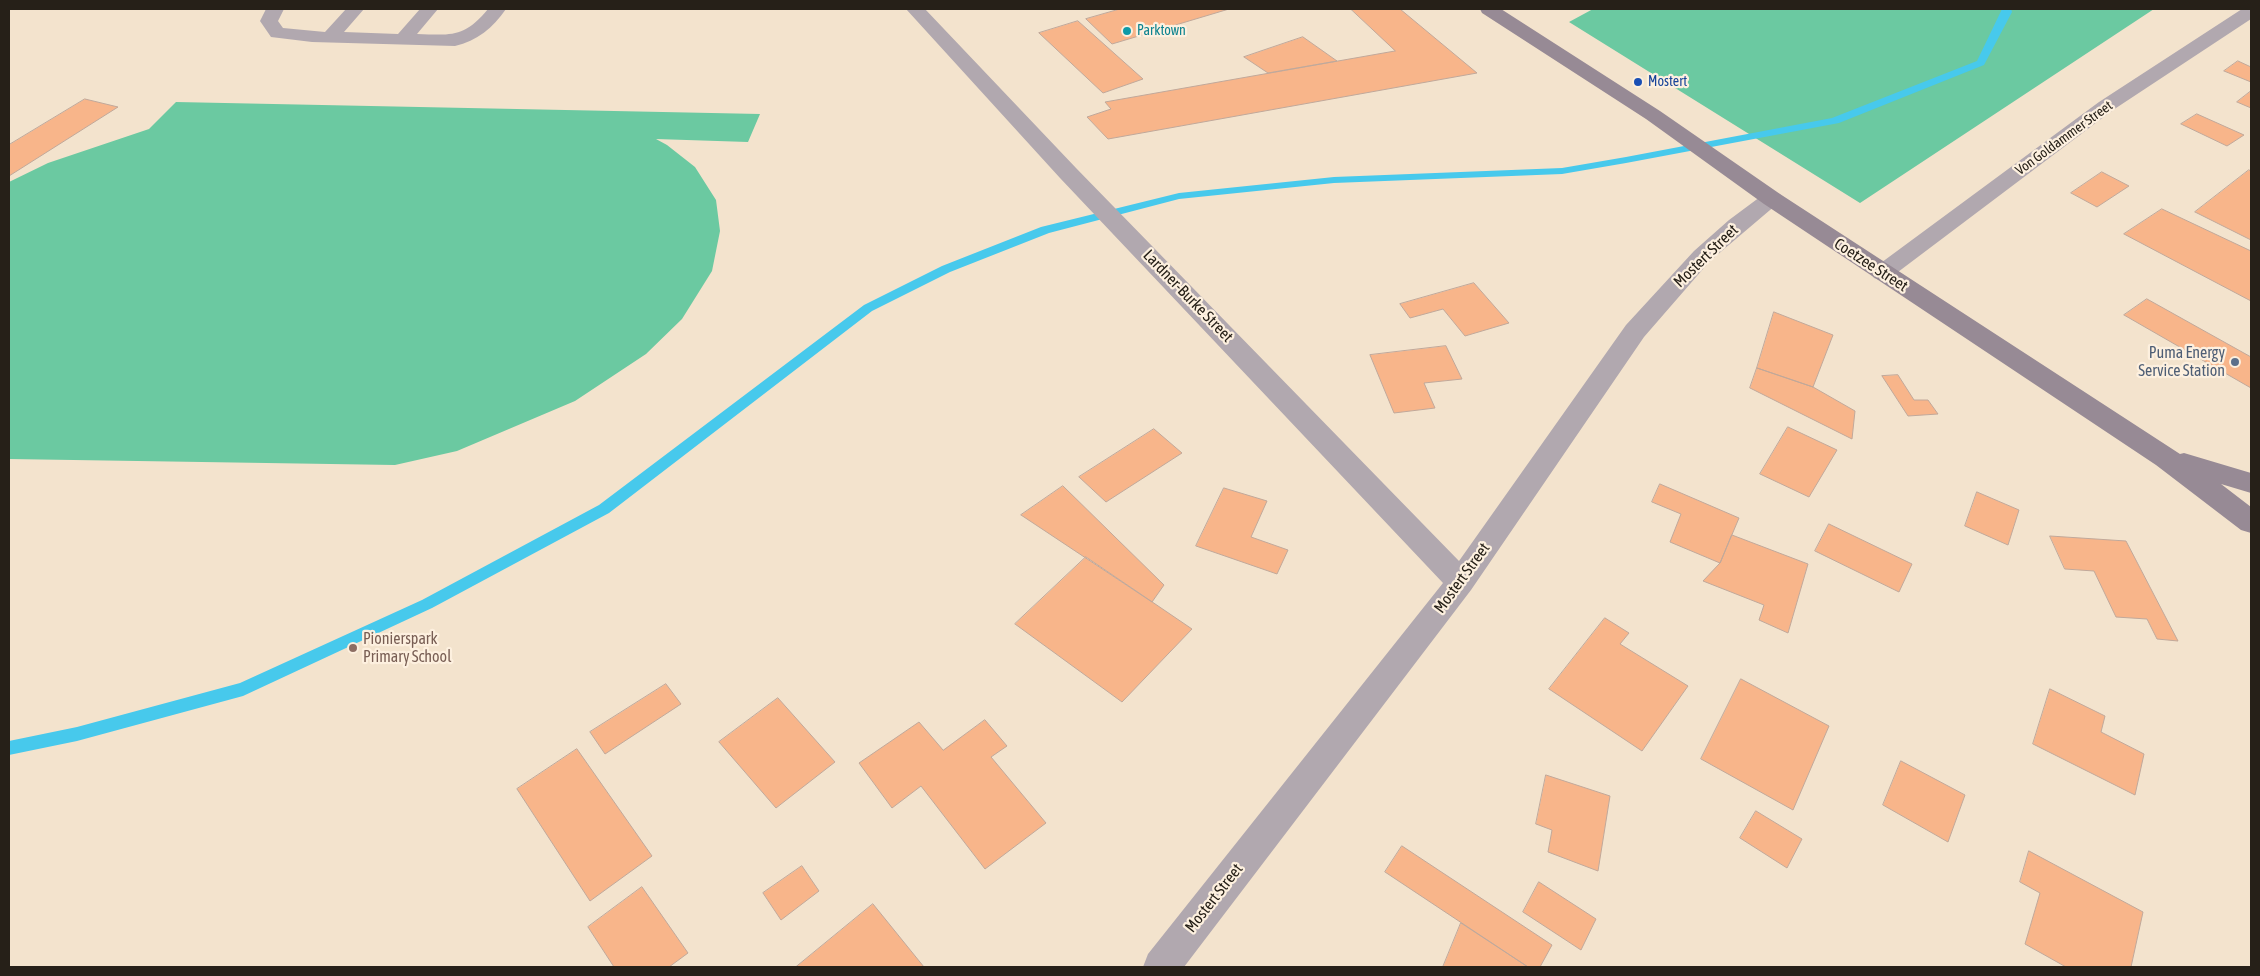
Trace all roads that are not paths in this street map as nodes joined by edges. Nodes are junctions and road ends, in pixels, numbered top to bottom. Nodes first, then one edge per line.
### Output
1 (275, 9) edge
2 (355, 9) edge
3 (429, 9) edge
4 (497, 9) edge
5 (914, 9) edge
6 (1489, 9) edge
7 (2251, 10) edge
8 (330, 37) junction
9 (404, 40) junction
10 (1772, 199) junction
11 (1882, 273) junction
12 (2166, 458) junction
13 (2251, 483) edge
14 (2251, 522) edge
15 (1461, 582) junction
16 (1161, 967) edge

1 - 8 lane
2 - 8 lane
3 - 9 lane
4 - 9 lane
5 - 15 street, Lardner-Burke Street
6 - 10 street, Coetzee Street
7 - 11 street, Von Goldammer Street
8 - 9 lane
10 - 11 street, Coetzee Street
10 - 15 street, Mostert Street
11 - 12 street, Coetzee Street
12 - 13 street
12 - 14 street, Coetzee Street
15 - 16 street, Mostert Street

